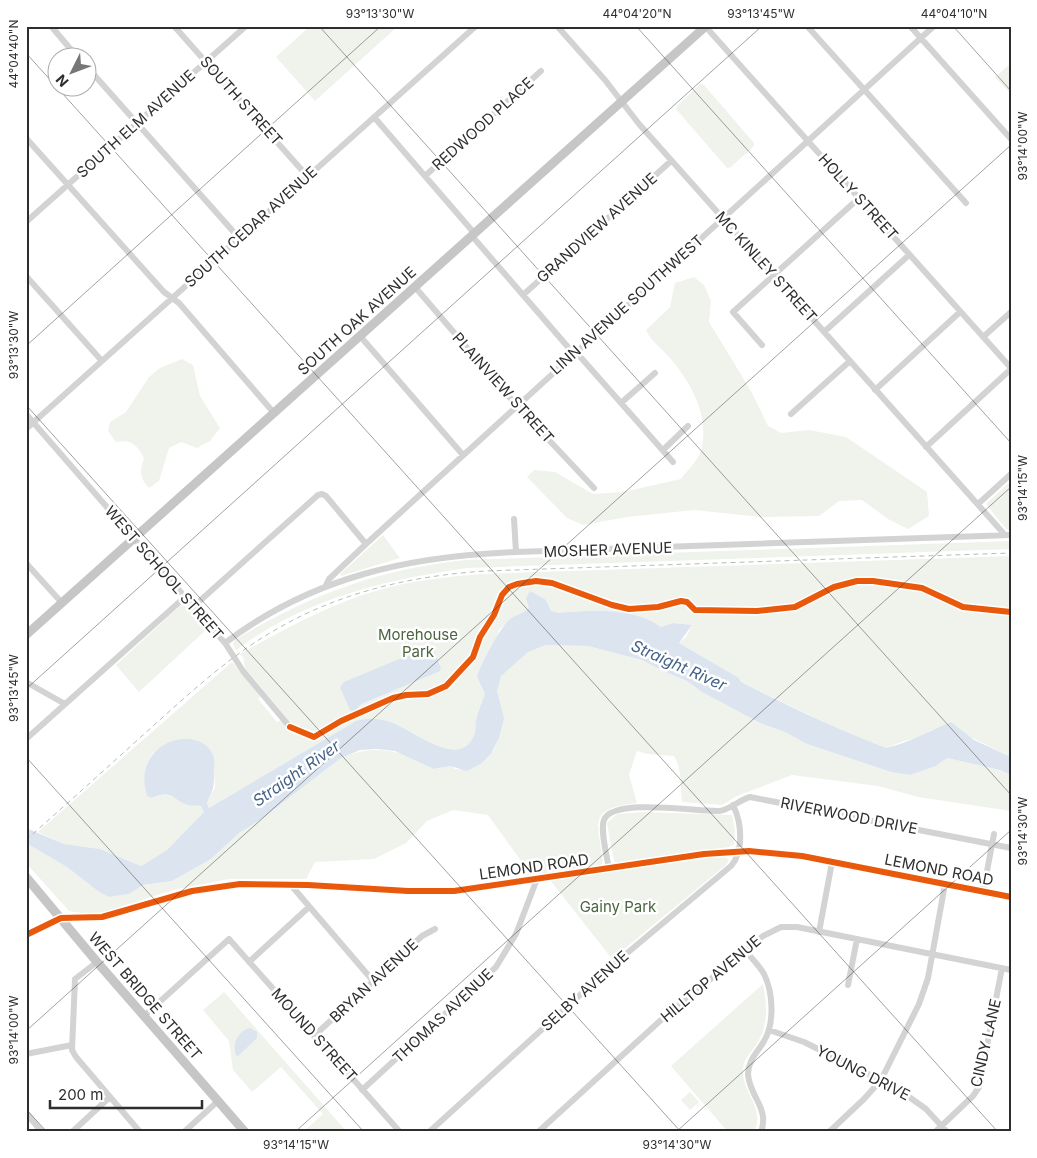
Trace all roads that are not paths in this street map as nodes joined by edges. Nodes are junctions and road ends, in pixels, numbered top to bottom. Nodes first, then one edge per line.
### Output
1 (50, 26) edge
2 (174, 26) edge
3 (246, 26) edge
4 (476, 26) edge
5 (556, 26) edge
6 (705, 26) edge
7 (807, 26) edge
8 (910, 26) edge
9 (934, 26) edge
10 (920, 38) junction
11 (69, 48) edge
12 (206, 62) junction
13 (541, 72) dead end
14 (98, 79) edge
15 (864, 90) junction
16 (622, 102) junction
17 (374, 118) junction
18 (137, 123) junction
19 (26, 138) edge
20 (1011, 139) edge
21 (808, 141) junction
22 (671, 161) junction
23 (424, 176) junction
24 (308, 177) junction
25 (68, 185) junction
26 (859, 198) junction
27 (966, 203) dead end
28 (722, 218) junction
29 (26, 222) edge
30 (473, 235) junction
31 (240, 238) junction
32 (910, 255) junction
33 (774, 275) junction
34 (26, 276) edge
35 (415, 287) junction
36 (523, 295) junction
37 (172, 299) junction
38 (960, 312) junction
39 (1011, 312) edge
40 (824, 332) junction
41 (360, 336) junction
42 (983, 337) junction
43 (762, 345) dead end
44 (575, 353) junction
45 (102, 361) junction
46 (850, 361) junction
47 (1011, 369) edge
48 (655, 373) dead end
49 (875, 390) junction
50 (622, 403) junction
51 (517, 406) junction
52 (274, 413) junction
53 (26, 414) edge
54 (791, 414) dead end
55 (34, 422) junction
56 (688, 426) dead end
57 (26, 429) edge
58 (926, 447) junction
59 (663, 450) junction
60 (463, 455) junction
61 (673, 462) dead end
62 (1011, 474) edge
63 (594, 488) dead end
64 (978, 504) junction
65 (514, 519) dead end
66 (1008, 535) edge
67 (135, 538) junction
68 (366, 544) junction
69 (516, 552) junction
70 (26, 563) edge
71 (325, 587) junction
72 (185, 597) junction
73 (62, 603) junction
74 (193, 607) junction
75 (26, 635) edge
76 (225, 643) junction
77 (26, 682) edge
78 (65, 704) junction
79 (290, 726) dead end
80 (26, 739) edge
81 (733, 805) junction
82 (994, 834) dead end
83 (992, 844) junction
84 (1011, 848) edge
85 (740, 852) junction
86 (832, 862) junction
87 (609, 869) junction
88 (26, 877) edge
89 (538, 879) junction
90 (290, 884) junction
91 (945, 884) junction
92 (982, 892) junction
93 (1011, 897) edge
94 (309, 907) junction
95 (61, 918) junction
96 (435, 929) dead end
97 (819, 932) junction
98 (26, 935) edge
99 (857, 939) junction
100 (745, 950) junction
101 (932, 954) junction
102 (97, 962) junction
103 (249, 962) junction
104 (1002, 968) junction
105 (1011, 970) edge
106 (374, 982) junction
107 (848, 985) dead end
108 (144, 1016) junction
109 (769, 1030) junction
110 (314, 1036) junction
111 (72, 1045) junction
112 (27, 1053) edge
113 (881, 1080) junction
114 (362, 1090) junction
115 (110, 1097) junction
116 (218, 1101) junction
117 (26, 1113) edge
118 (942, 1125) junction
119 (42, 1132) edge
120 (72, 1132) edge
121 (140, 1132) edge
122 (184, 1132) edge
123 (246, 1132) edge
124 (400, 1132) edge
125 (429, 1132) edge
126 (538, 1132) edge
127 (761, 1132) edge
128 (828, 1132) edge
129 (934, 1132) edge
130 (947, 1132) edge

1 - 11 street
2 - 12 street, SOUTH STREET
3 - 12 street, SOUTH ELM AVENUE
4 - 17 street, SOUTH CEDAR AVENUE
5 - 16 street, MC KINLEY STREET
6 - 16 main road, SOUTH OAK AVENUE
6 - 21 street, HOLLY STREET
7 - 15 street
8 - 10 street
9 - 10 street, LINN AVENUE SOUTHWEST
10 - 15 street, LINN AVENUE SOUTHWEST
10 - 20 street
12 - 18 street, SOUTH ELM AVENUE
12 - 24 street, SOUTH STREET
13 - 23 street, REDWOOD PLACE
14 - 18 street
15 - 21 street, LINN AVENUE SOUTHWEST
15 - 27 street
16 - 22 street, MC KINLEY STREET
16 - 30 main road, SOUTH OAK AVENUE
17 - 23 street
17 - 24 street, SOUTH CEDAR AVENUE
18 - 25 street, SOUTH ELM AVENUE
18 - 31 street
19 - 25 street
21 - 26 street, HOLLY STREET
21 - 28 street, LINN AVENUE SOUTHWEST
22 - 28 street, MC KINLEY STREET
22 - 36 street, GRANDVIEW AVENUE
23 - 30 street
24 - 31 street, SOUTH CEDAR AVENUE
25 - 29 street, SOUTH ELM AVENUE
25 - 37 street
26 - 32 street, HOLLY STREET
26 - 33 street
28 - 33 street, MC KINLEY STREET
28 - 44 street, LINN AVENUE SOUTHWEST
30 - 35 main road, SOUTH OAK AVENUE
30 - 36 street
31 - 37 street, SOUTH CEDAR AVENUE
32 - 38 street, HOLLY STREET
32 - 40 street
33 - 40 street, MC KINLEY STREET
33 - 43 street
34 - 45 street
35 - 41 main road, SOUTH OAK AVENUE
35 - 51 street, PLAINVIEW STREET
36 - 44 street
37 - 45 street, SOUTH CEDAR AVENUE
37 - 52 street
38 - 42 street, HOLLY STREET
38 - 49 street
39 - 42 street
40 - 46 street, MC KINLEY STREET
41 - 52 main road, SOUTH OAK AVENUE
41 - 60 street
42 - 47 street, HOLLY STREET
44 - 50 street
44 - 51 street, LINN AVENUE SOUTHWEST
45 - 55 street, SOUTH CEDAR AVENUE
46 - 49 street, MC KINLEY STREET
46 - 54 street
47 - 58 street
48 - 50 street
49 - 58 street, MC KINLEY STREET
50 - 59 street
51 - 60 street, LINN AVENUE SOUTHWEST
51 - 63 street, PLAINVIEW STREET
52 - 67 main road, SOUTH OAK AVENUE
53 - 55 street, WEST SCHOOL STREET
55 - 57 street, SOUTH CEDAR AVENUE
55 - 67 street, WEST SCHOOL STREET
56 - 59 street
58 - 64 street, MC KINLEY STREET
59 - 61 street
60 - 68 street, LINN AVENUE SOUTHWEST
62 - 64 street
64 - 66 street, MC KINLEY STREET
65 - 69 street
66 - 69 street, MOSHER AVENUE
67 - 72 street, WEST SCHOOL STREET
67 - 73 main road, SOUTH OAK AVENUE
68 - 71 street, LINN AVENUE SOUTHWEST
68 - 74 street
69 - 71 street, MOSHER AVENUE
70 - 73 street
71 - 76 street, MOSHER AVENUE
72 - 74 street, WEST SCHOOL STREET
72 - 78 street
73 - 75 main road, SOUTH OAK AVENUE
74 - 76 street, WEST SCHOOL STREET
76 - 79 street, WEST SCHOOL STREET
77 - 78 street
78 - 80 street
81 - 83 street, RIVERWOOD DRIVE
81 - 85 street
81 - 87 street, RIVERWOOD DRIVE
82 - 83 street
83 - 84 street, RIVERWOOD DRIVE
83 - 92 street
85 - 86 street, LEMOND ROAD
85 - 87 street, LEMOND ROAD
85 - 125 street, SELBY AVENUE
86 - 91 street, LEMOND ROAD
86 - 97 street
87 - 89 street, LEMOND ROAD
88 - 95 main road, WEST BRIDGE STREET
89 - 90 street, LEMOND ROAD
89 - 114 street, THOMAS AVENUE
90 - 94 street
90 - 95 street, LEMOND ROAD
91 - 92 street, LEMOND ROAD
91 - 101 street
92 - 93 street, LEMOND ROAD
94 - 103 street
94 - 106 street
95 - 98 street
95 - 102 main road, WEST BRIDGE STREET
96 - 106 street, BRYAN AVENUE
97 - 99 street, HILLTOP AVENUE
97 - 100 street, HILLTOP AVENUE
99 - 101 street, HILLTOP AVENUE
99 - 107 street
100 - 109 street
100 - 126 street, HILLTOP AVENUE
101 - 104 street, HILLTOP AVENUE
101 - 113 street
102 - 108 main road, WEST BRIDGE STREET
102 - 111 street
103 - 108 street, MOUND STREET
103 - 110 street, MOUND STREET
104 - 105 street, HILLTOP AVENUE
104 - 118 street, CINDY LANE
106 - 110 street, BRYAN AVENUE
108 - 116 main road, WEST BRIDGE STREET
109 - 113 street, YOUNG DRIVE
109 - 127 street
110 - 114 street, MOUND STREET
111 - 112 street
111 - 115 street
113 - 118 street, YOUNG DRIVE
113 - 128 street
114 - 124 street, MOUND STREET
115 - 120 street
115 - 121 street
116 - 122 street
116 - 123 main road, WEST BRIDGE STREET
117 - 119 street
118 - 129 street, CINDY LANE
118 - 130 street, YOUNG DRIVE

